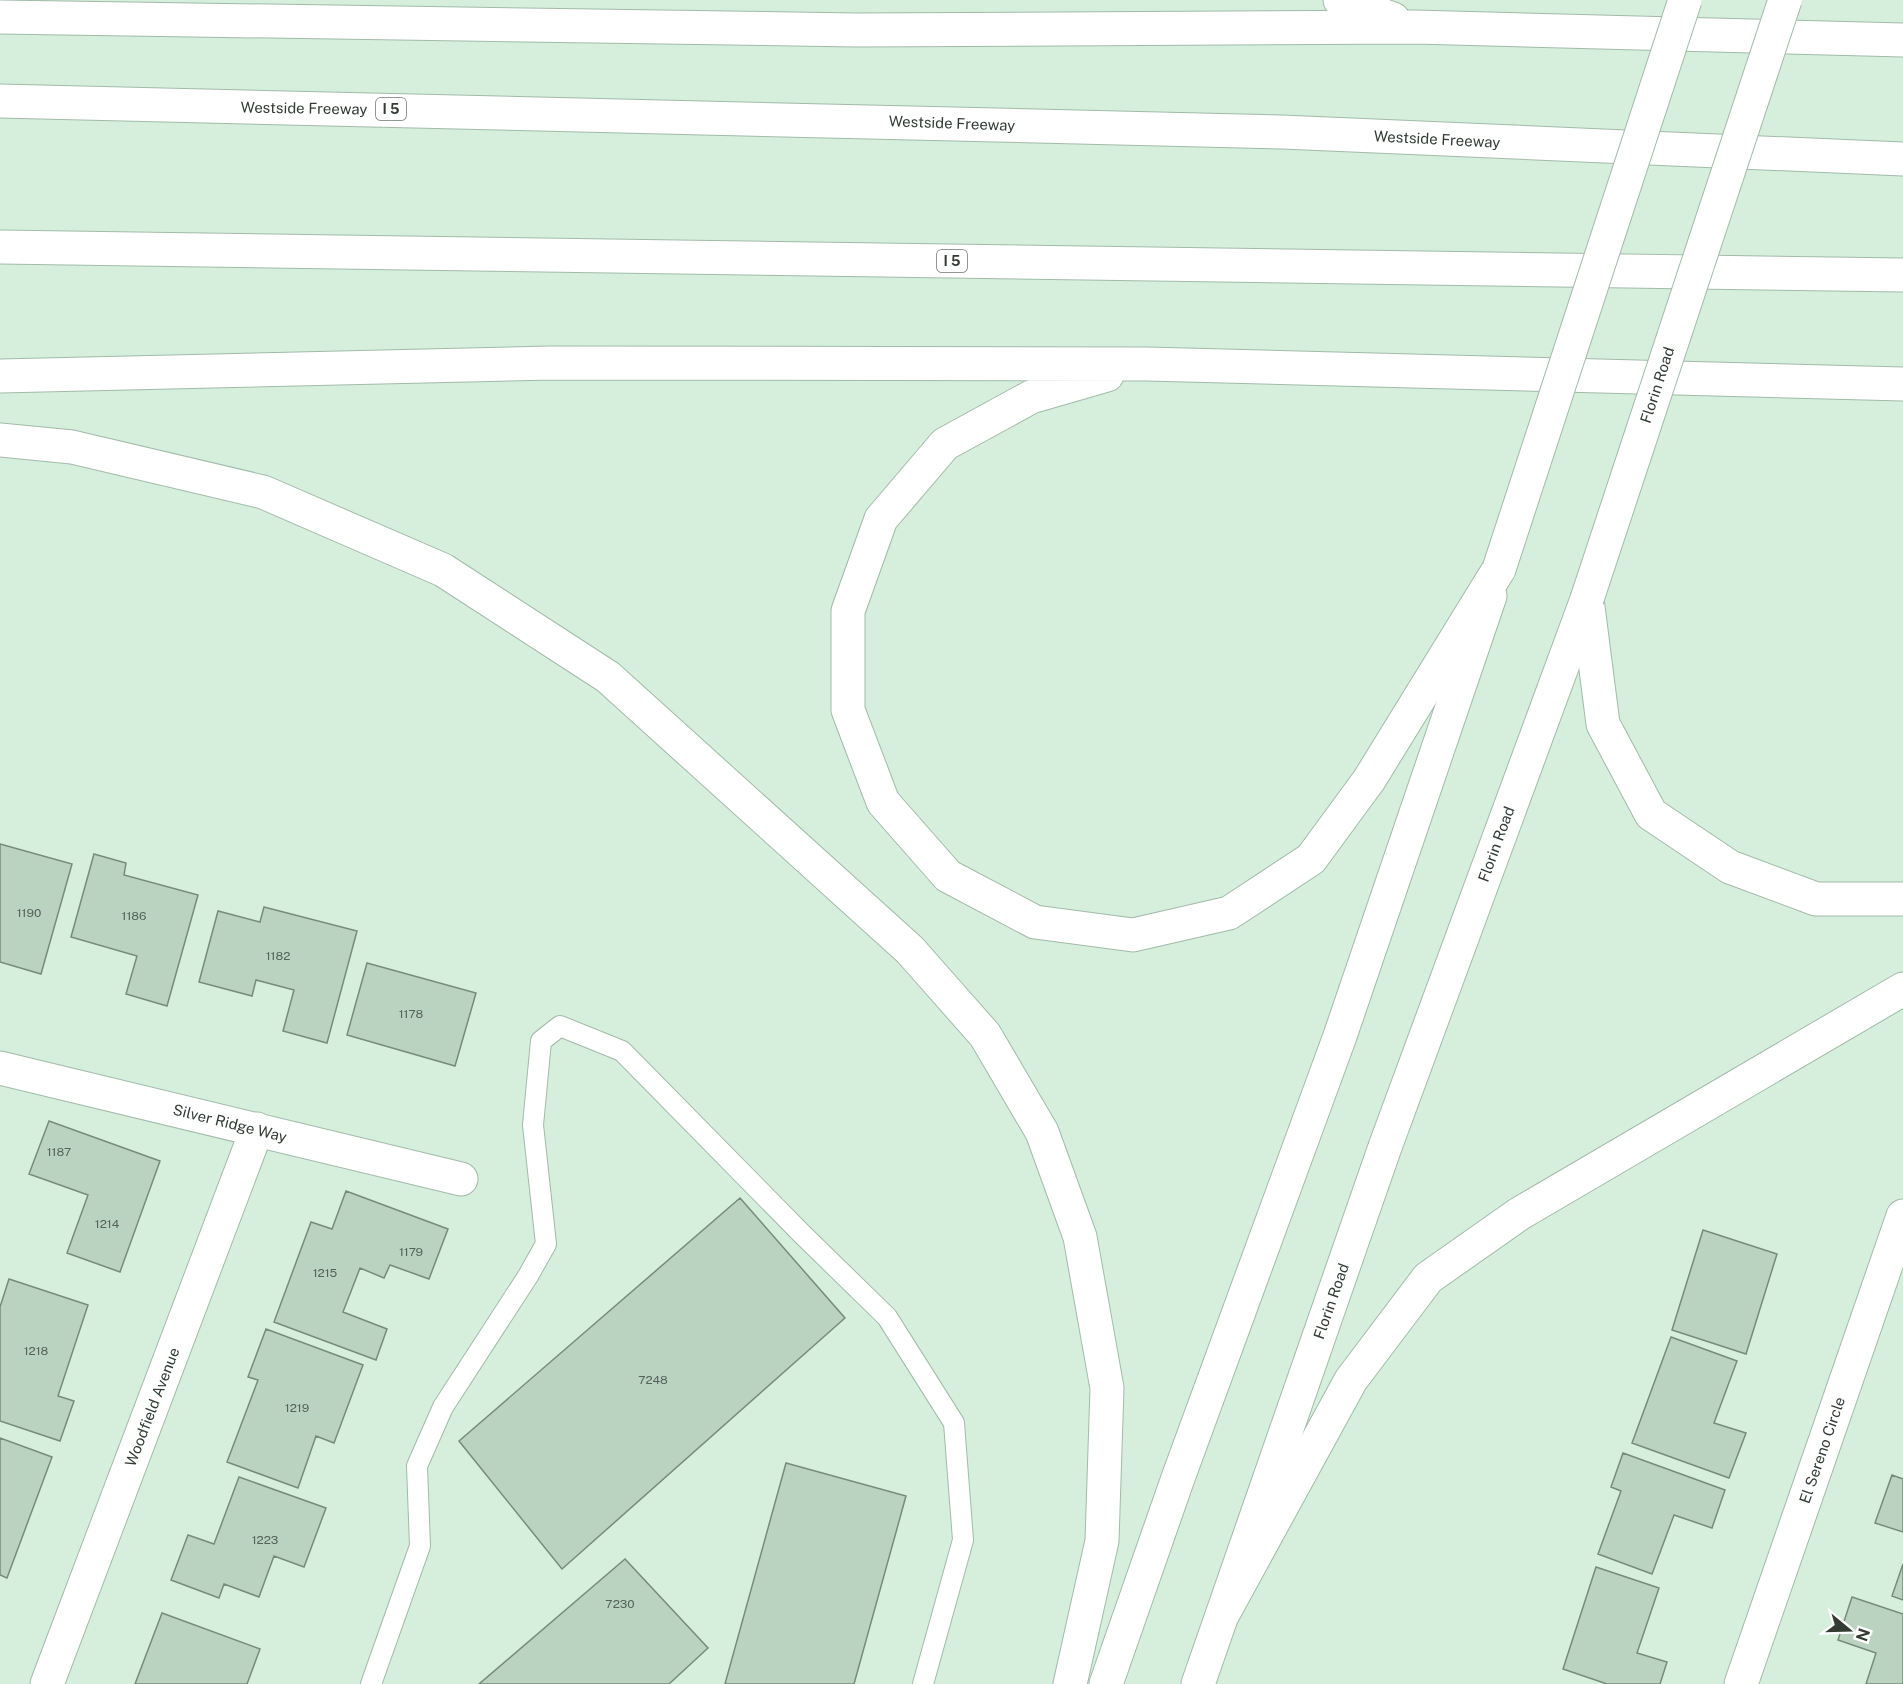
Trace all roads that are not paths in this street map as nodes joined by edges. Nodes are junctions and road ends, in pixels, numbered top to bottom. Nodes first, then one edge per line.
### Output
1 (1340, 0) edge
2 (1685, 0) edge
3 (1785, 0) edge
4 (0, 17) edge
5 (1415, 27) junction
6 (1903, 40) edge
7 (0, 101) edge
8 (1903, 159) edge
9 (0, 247) edge
10 (1903, 275) edge
11 (1147, 364) junction
12 (0, 376) edge
13 (1828, 382) junction
14 (1903, 384) edge
15 (1903, 407) edge
16 (0, 440) edge
17 (1499, 569) junction
18 (1587, 599) junction
19 (1903, 899) edge
20 (1903, 989) edge
21 (0, 1068) edge
22 (256, 1129) junction
23 (461, 1179) dead end
24 (1903, 1216) edge
25 (1224, 1612) junction
26 (47, 1684) edge
27 (371, 1684) edge
28 (923, 1684) edge
29 (1070, 1684) edge
30 (1106, 1684) edge
31 (1198, 1684) edge
32 (1741, 1684) edge

1 - 5 main road
2 - 17 main road, bridge
3 - 18 main road, Florin Road, bridge
4 - 5 main road
5 - 6 main road
7 - 8 main road, Westside Freeway / I 5
9 - 10 main road, I 5
11 - 12 main road
11 - 13 main road
11 - 17 main road
13 - 14 main road
13 - 15 main road
16 - 29 main road
17 - 30 main road
18 - 19 main road
18 - 25 main road, Florin Road
20 - 25 main road
21 - 22 main road, Silver Ridge Way
22 - 23 main road, Silver Ridge Way
22 - 26 main road, Woodfield Avenue
24 - 32 main road, El Sereno Circle
25 - 31 main road, Florin Road
27 - 28 lane

